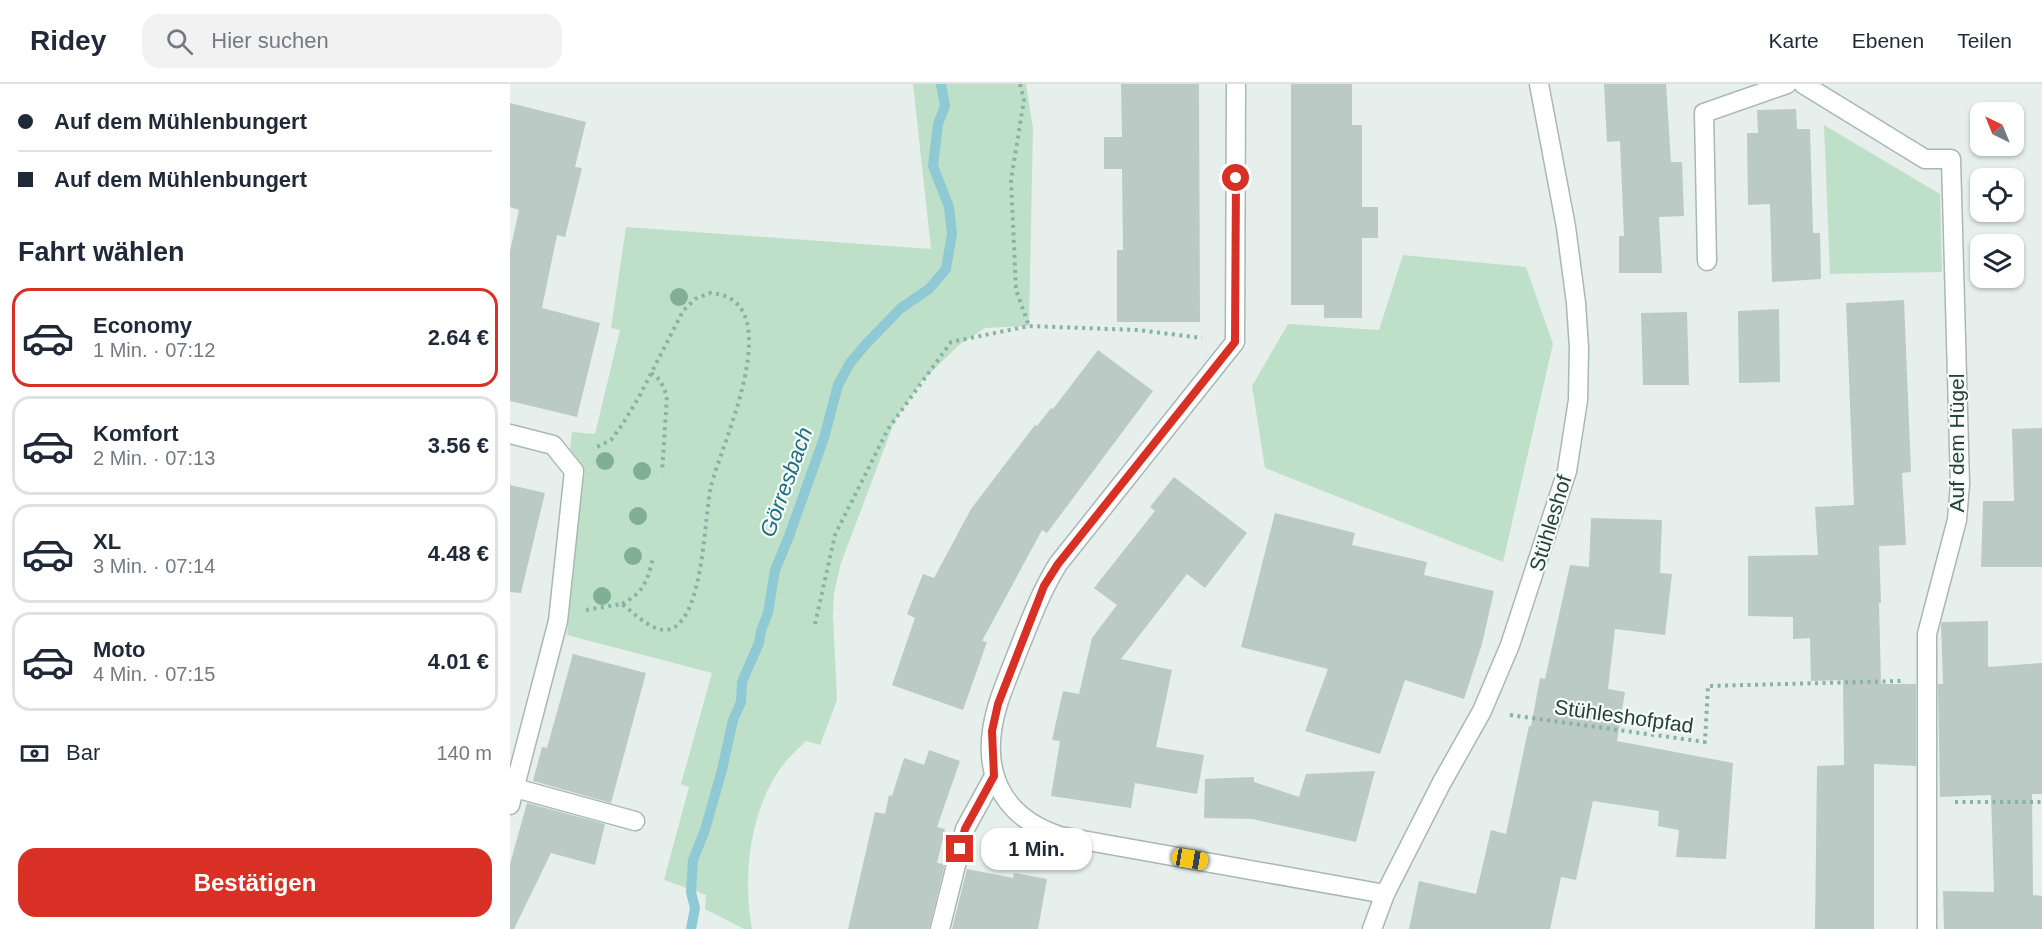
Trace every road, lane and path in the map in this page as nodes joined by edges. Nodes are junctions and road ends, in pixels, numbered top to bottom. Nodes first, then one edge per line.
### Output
1 (1020, 84) edge
2 (1236, 84) edge
3 (1539, 84) edge
4 (1787, 84) edge
5 (1803, 84) edge
6 (1707, 261) dead end
7 (1029, 326) junction
8 (1235, 342) junction
9 (651, 373) junction
10 (510, 434) edge
11 (564, 458) junction
12 (662, 472) dead end
13 (653, 558) dead end
14 (621, 604) junction
15 (815, 624) dead end
16 (556, 629) junction
17 (1926, 680) junction
18 (1482, 711) junction
19 (994, 776) junction
20 (512, 797) edge
21 (2042, 802) edge
22 (1927, 803) junction
23 (635, 821) dead end
24 (1385, 894) junction
25 (940, 929) edge
26 (1372, 929) edge
27 (1927, 929) edge

1 - 7 path
2 - 8 street
3 - 18 street, Stühleshof
4 - 6 street
5 - 17 street, Auf dem Hügel
7 - 8 path
7 - 15 path
8 - 19 street
9 - 11 path
9 - 12 path
9 - 14 path
10 - 11 street
11 - 16 street
13 - 14 path
14 - 16 path
16 - 20 street
17 - 18 path, Stühleshofpfad
17 - 22 street, Auf dem Hügel
18 - 24 street, Stühleshof
19 - 24 street
19 - 25 street
20 - 23 street
21 - 22 path
22 - 27 street, Auf dem Hügel
24 - 26 street, Stühleshof

